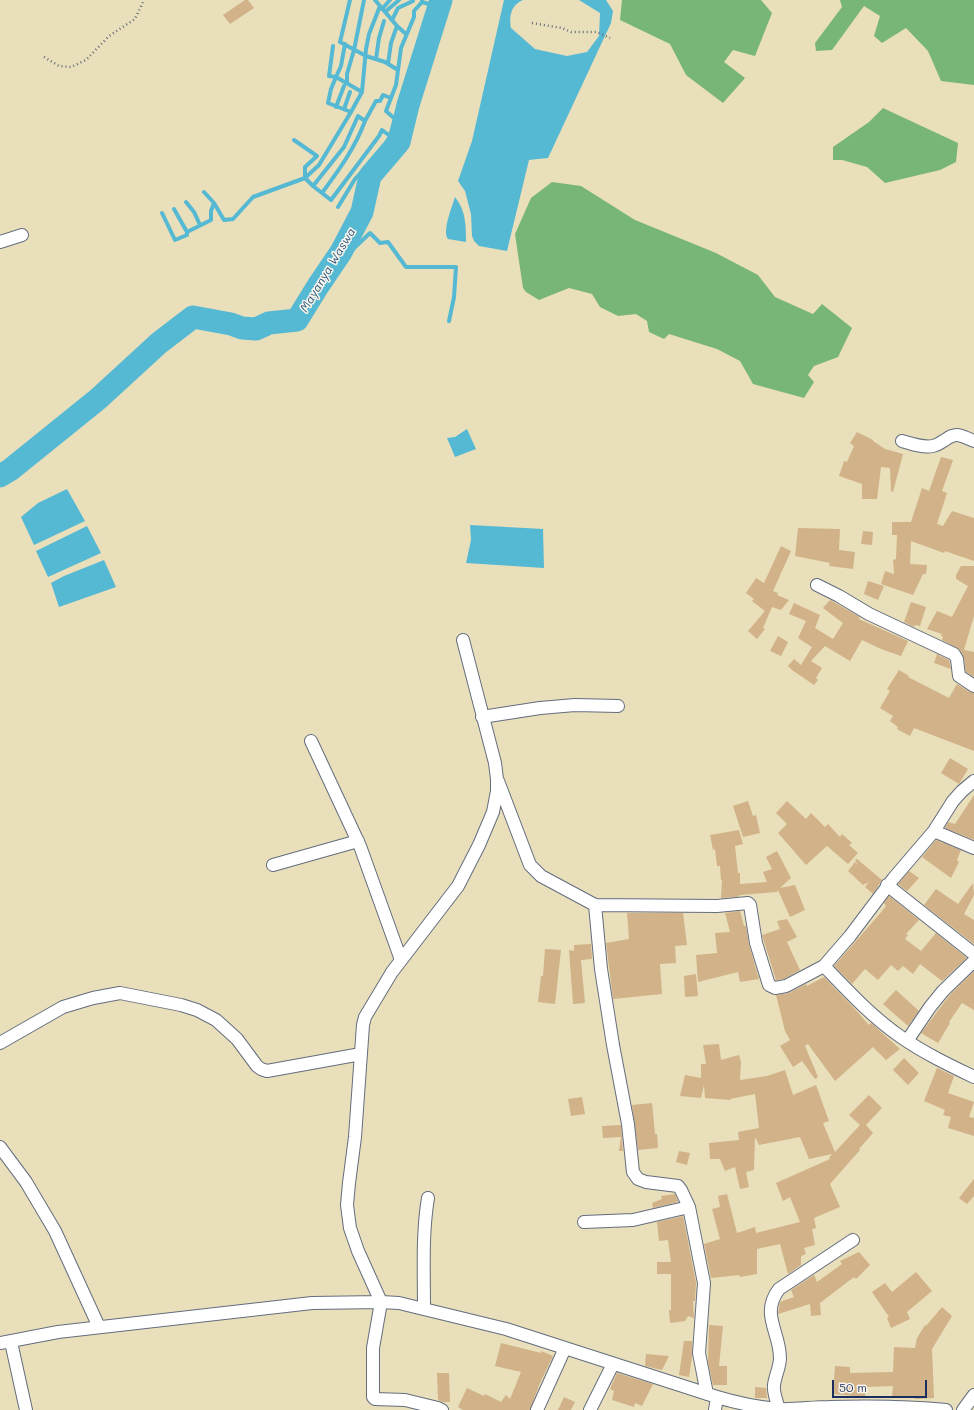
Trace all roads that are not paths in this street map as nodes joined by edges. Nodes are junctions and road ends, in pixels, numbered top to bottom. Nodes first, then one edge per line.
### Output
1 (22, 235) dead end
2 (0, 242) edge
3 (902, 441) dead end
4 (974, 441) edge
5 (817, 585) dead end
6 (463, 640) dead end
7 (974, 686) edge
8 (618, 706) dead end
9 (482, 717) junction
10 (311, 741) dead end
11 (497, 779) junction
12 (974, 781) edge
13 (934, 831) junction
14 (358, 841) junction
15 (974, 848) edge
16 (273, 865) dead end
17 (887, 886) junction
18 (595, 905) junction
19 (974, 954) edge
20 (401, 960) junction
21 (974, 961) edge
22 (824, 966) junction
23 (908, 1041) junction
24 (0, 1042) edge
25 (361, 1054) junction
26 (974, 1077) edge
27 (0, 1147) edge
28 (428, 1198) dead end
29 (690, 1207) junction
30 (584, 1222) dead end
31 (853, 1240) dead end
32 (381, 1302) junction
33 (424, 1309) junction
34 (99, 1327) junction
35 (6, 1342) edge
36 (565, 1348) junction
37 (613, 1364) junction
38 (974, 1395) edge
39 (712, 1396) junction
40 (26, 1410) edge
41 (442, 1410) edge
42 (537, 1410) edge
43 (590, 1410) edge
44 (715, 1410) edge
45 (779, 1410) edge
46 (946, 1410) edge
47 (963, 1410) edge

1 - 2 street
3 - 4 street
5 - 7 street
6 - 9 street
8 - 9 street
9 - 11 street
10 - 14 street
11 - 18 street
11 - 20 street
12 - 13 street
13 - 15 street
13 - 17 street
14 - 16 street
14 - 20 street
17 - 19 street
17 - 22 street
18 - 22 street
18 - 29 street
20 - 25 street
21 - 23 street
22 - 23 street
23 - 26 street
24 - 25 street
25 - 32 street
27 - 34 street
28 - 33 street
29 - 30 street
29 - 39 street
31 - 45 street
32 - 33 street
32 - 34 street
32 - 41 street
33 - 36 street
34 - 35 street
35 - 40 street
36 - 37 street
36 - 42 street
37 - 39 street
37 - 43 street
38 - 47 street
39 - 44 street
39 - 45 street
45 - 46 street

